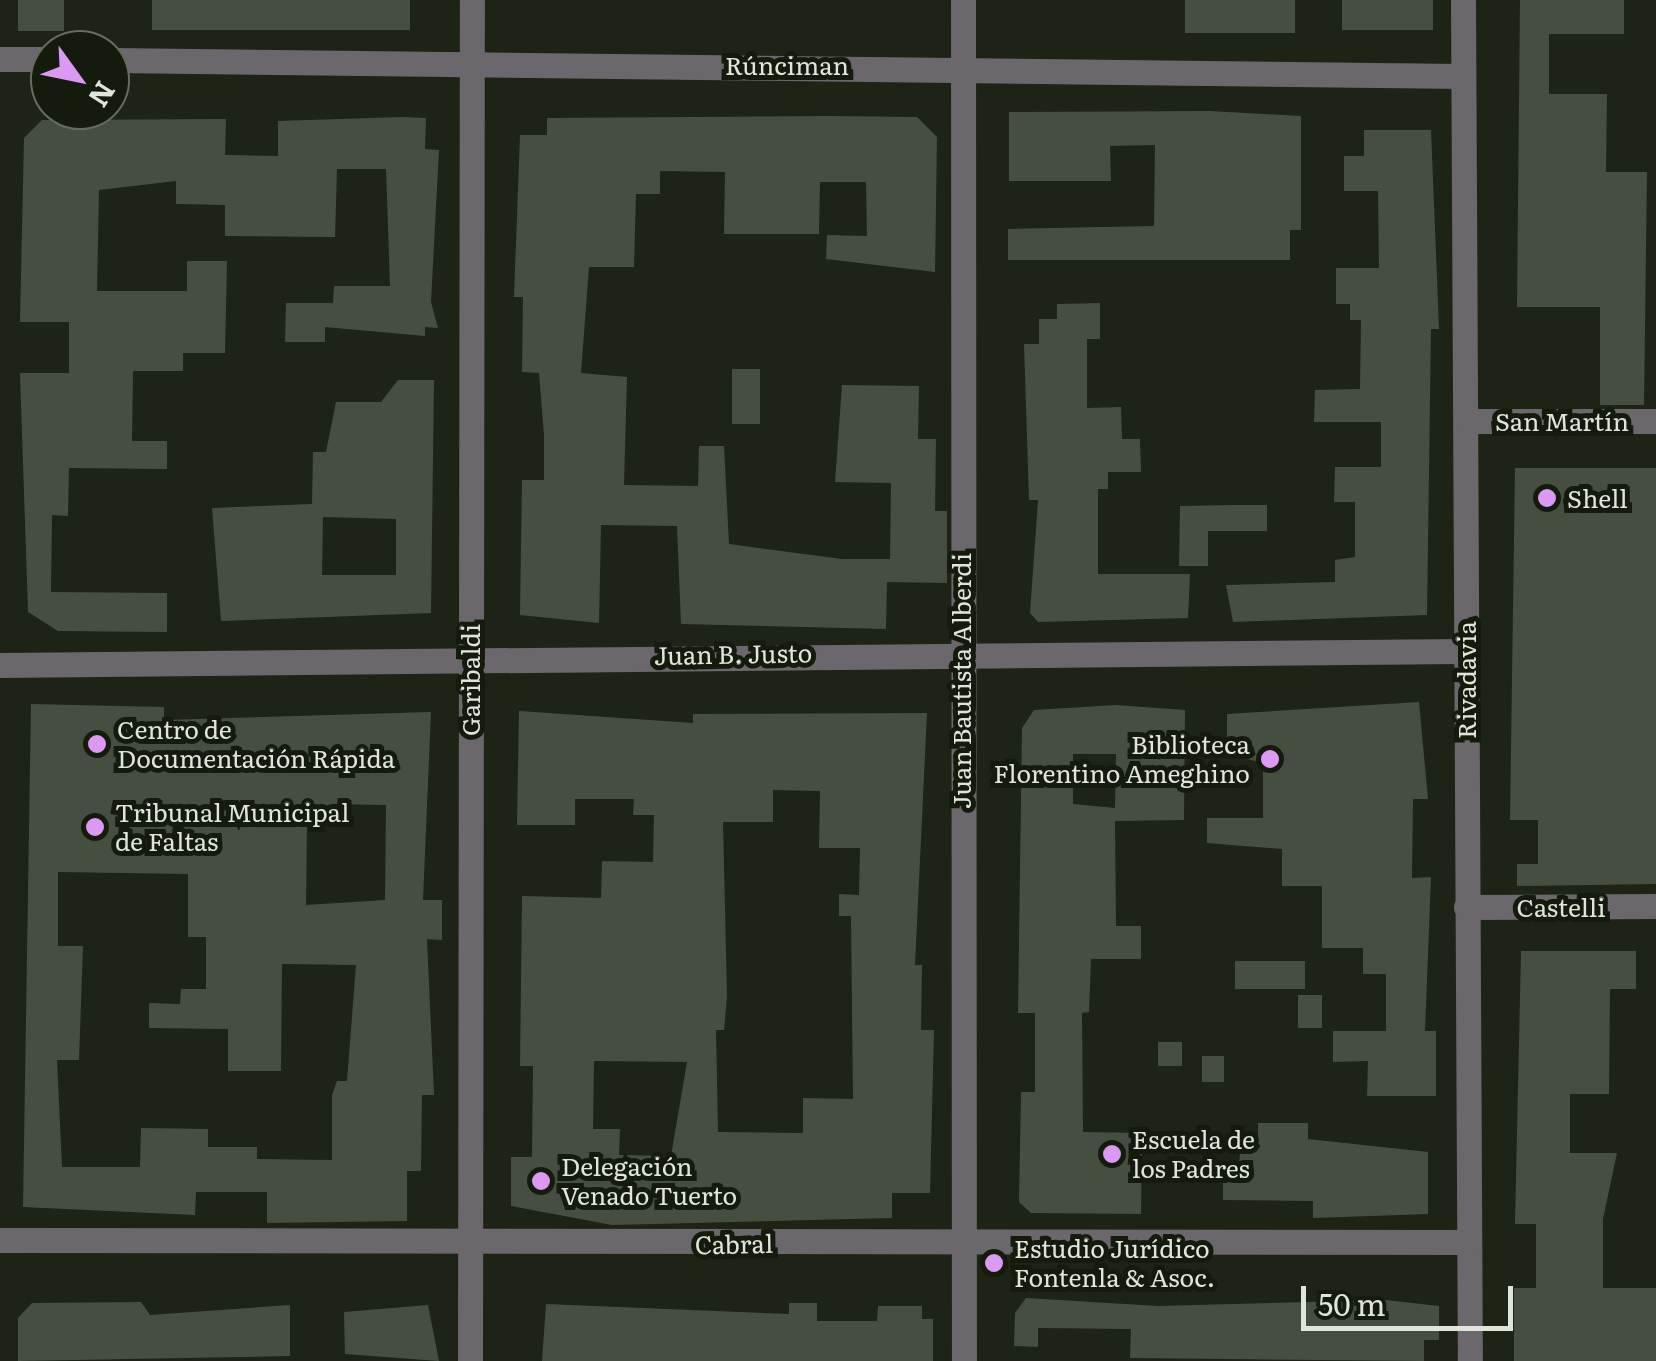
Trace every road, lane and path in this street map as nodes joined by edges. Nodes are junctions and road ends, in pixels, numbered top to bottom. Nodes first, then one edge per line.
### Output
1 (472, 0) edge
2 (963, 0) edge
3 (1462, 0) edge
4 (0, 59) edge
5 (30, 59) edge
6 (130, 60) edge
7 (471, 65) junction
8 (962, 65) junction
9 (1463, 76) junction
10 (1656, 420) edge
11 (1469, 421) junction
12 (960, 652) junction
13 (1465, 652) junction
14 (470, 657) junction
15 (0, 665) edge
16 (1656, 906) edge
17 (1466, 907) junction
18 (0, 1240) edge
19 (964, 1242) junction
20 (1468, 1242) junction
21 (470, 1247) junction
22 (470, 1361) edge
23 (964, 1361) edge
24 (1470, 1361) edge

1 - 7 street, Garibaldi
2 - 8 street, Juan Bautista Alberdi
3 - 9 street, Rivadavia
4 - 5 street
6 - 7 street, Rúnciman
7 - 8 street, Rúnciman
7 - 14 street, Garibaldi
8 - 9 street, Rúnciman
8 - 12 street, Juan Bautista Alberdi
9 - 11 street, Rivadavia
10 - 11 street, San Martín
11 - 13 street, Rivadavia
12 - 13 street, Juan B. Justo
12 - 14 street, Juan B. Justo
12 - 19 street, Juan Bautista Alberdi
13 - 17 street, Rivadavia
14 - 15 street, Juan B. Justo
14 - 21 street, Garibaldi
16 - 17 street, Castelli
17 - 20 street, Rivadavia
18 - 21 street, Cabral
19 - 20 street, Cabral
19 - 21 street, Cabral
19 - 23 street, Juan Bautista Alberdi
20 - 24 street, Rivadavia
21 - 22 street, Garibaldi

